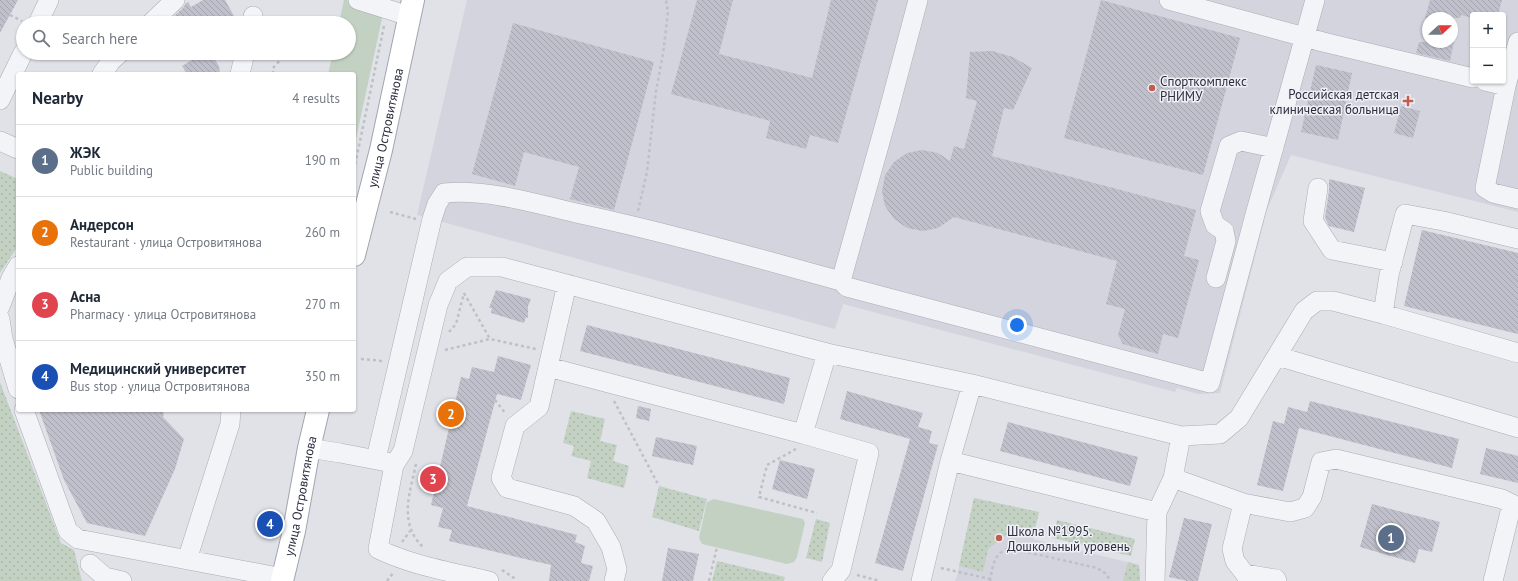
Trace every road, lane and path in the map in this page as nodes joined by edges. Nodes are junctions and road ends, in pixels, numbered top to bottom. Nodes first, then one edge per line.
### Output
1 (49, 0) edge
2 (175, 0) edge
3 (358, 0) edge
4 (666, 0) edge
5 (918, 0) edge
6 (1169, 0) edge
7 (1315, 0) edge
8 (411, 8) edge
9 (388, 9) junction
10 (10, 15) dead end
11 (41, 16) edge
12 (158, 16) edge
13 (16, 18) edge
14 (1306, 37) junction
15 (1518, 42) edge
16 (20, 60) edge
17 (112, 60) edge
18 (243, 60) edge
19 (280, 60) edge
20 (103, 72) edge
21 (240, 72) edge
22 (273, 72) edge
23 (1470, 77) edge
24 (1498, 84) edge
25 (1506, 86) junction
26 (0, 100) edge
27 (0, 141) edge
28 (16, 148) edge
29 (1274, 148) junction
30 (356, 161) edge
31 (1318, 188) dead end
32 (1518, 199) edge
33 (390, 212) dead end
34 (418, 219) dead end
35 (634, 225) junction
36 (1518, 239) edge
37 (356, 247) edge
38 (1392, 262) junction
39 (16, 269) edge
40 (1216, 278) dead end
41 (841, 281) junction
42 (567, 284) junction
43 (464, 293) dead end
44 (413, 301) junction
45 (438, 306) junction
46 (0, 307) edge
47 (1383, 314) junction
48 (0, 319) edge
49 (446, 337) dead end
50 (827, 353) junction
51 (1518, 353) edge
52 (425, 355) junction
53 (1277, 356) junction
54 (361, 358) dead end
55 (550, 360) junction
56 (387, 362) dead end
57 (16, 382) edge
58 (604, 382) junction
59 (972, 384) junction
60 (25, 412) edge
61 (231, 412) edge
62 (318, 412) edge
63 (1518, 428) edge
64 (803, 434) junction
65 (1182, 436) junction
66 (309, 448) junction
67 (376, 459) junction
68 (416, 460) dead end
69 (950, 461) junction
70 (394, 465) junction
71 (1173, 478) junction
72 (659, 486) dead end
73 (1243, 504) junction
74 (1157, 512) junction
75 (818, 513) dead end
76 (717, 548) dead end
77 (429, 549) dead end
78 (187, 560) junction
79 (90, 564) dead end
80 (958, 572) dead end
81 (492, 574) edge
82 (837, 576) edge
83 (282, 580) edge
84 (990, 580) edge
85 (122, 581) edge
86 (516, 581) edge
87 (614, 581) edge
88 (709, 581) edge
89 (880, 581) edge
90 (921, 581) edge
91 (1111, 581) edge
92 (1155, 581) edge
93 (1277, 581) edge
94 (1493, 581) edge

1 - 11 street
2 - 12 street
3 - 9 street
4 - 35 path
5 - 41 street
6 - 14 street
7 - 14 street
8 - 9 street
8 - 37 main road, улица Островитянова
9 - 30 path
10 - 13 path
14 - 23 street
14 - 29 street
15 - 25 street
16 - 26 street
17 - 20 street
18 - 21 street
19 - 22 path
24 - 25 street
25 - 32 street
27 - 28 street
29 - 40 street
29 - 41 street
31 - 38 street
33 - 34 path
35 - 41 street
35 - 44 street
36 - 38 street
38 - 47 street
39 - 46 street
42 - 45 street
42 - 50 street
42 - 55 street
43 - 49 path
44 - 45 street
44 - 67 street
45 - 52 street
47 - 51 street
47 - 53 street
48 - 57 street
50 - 59 street
50 - 64 street
52 - 55 path
52 - 70 street
53 - 63 street
53 - 65 street
54 - 56 path
55 - 58 street
55 - 87 street
58 - 64 street
58 - 72 path
59 - 65 street
59 - 69 street
60 - 78 street
61 - 78 street
62 - 66 main road, улица Островитянова
64 - 75 path
64 - 82 street
65 - 71 street
66 - 67 street
66 - 83 main road, улица Островитянова
67 - 70 street
68 - 77 path
69 - 74 street
69 - 90 street
70 - 81 street
71 - 73 street
71 - 74 street
73 - 93 street
73 - 94 street
74 - 92 street
76 - 88 path
78 - 83 street
79 - 85 street
80 - 84 path
81 - 86 path
82 - 89 path
84 - 91 path

